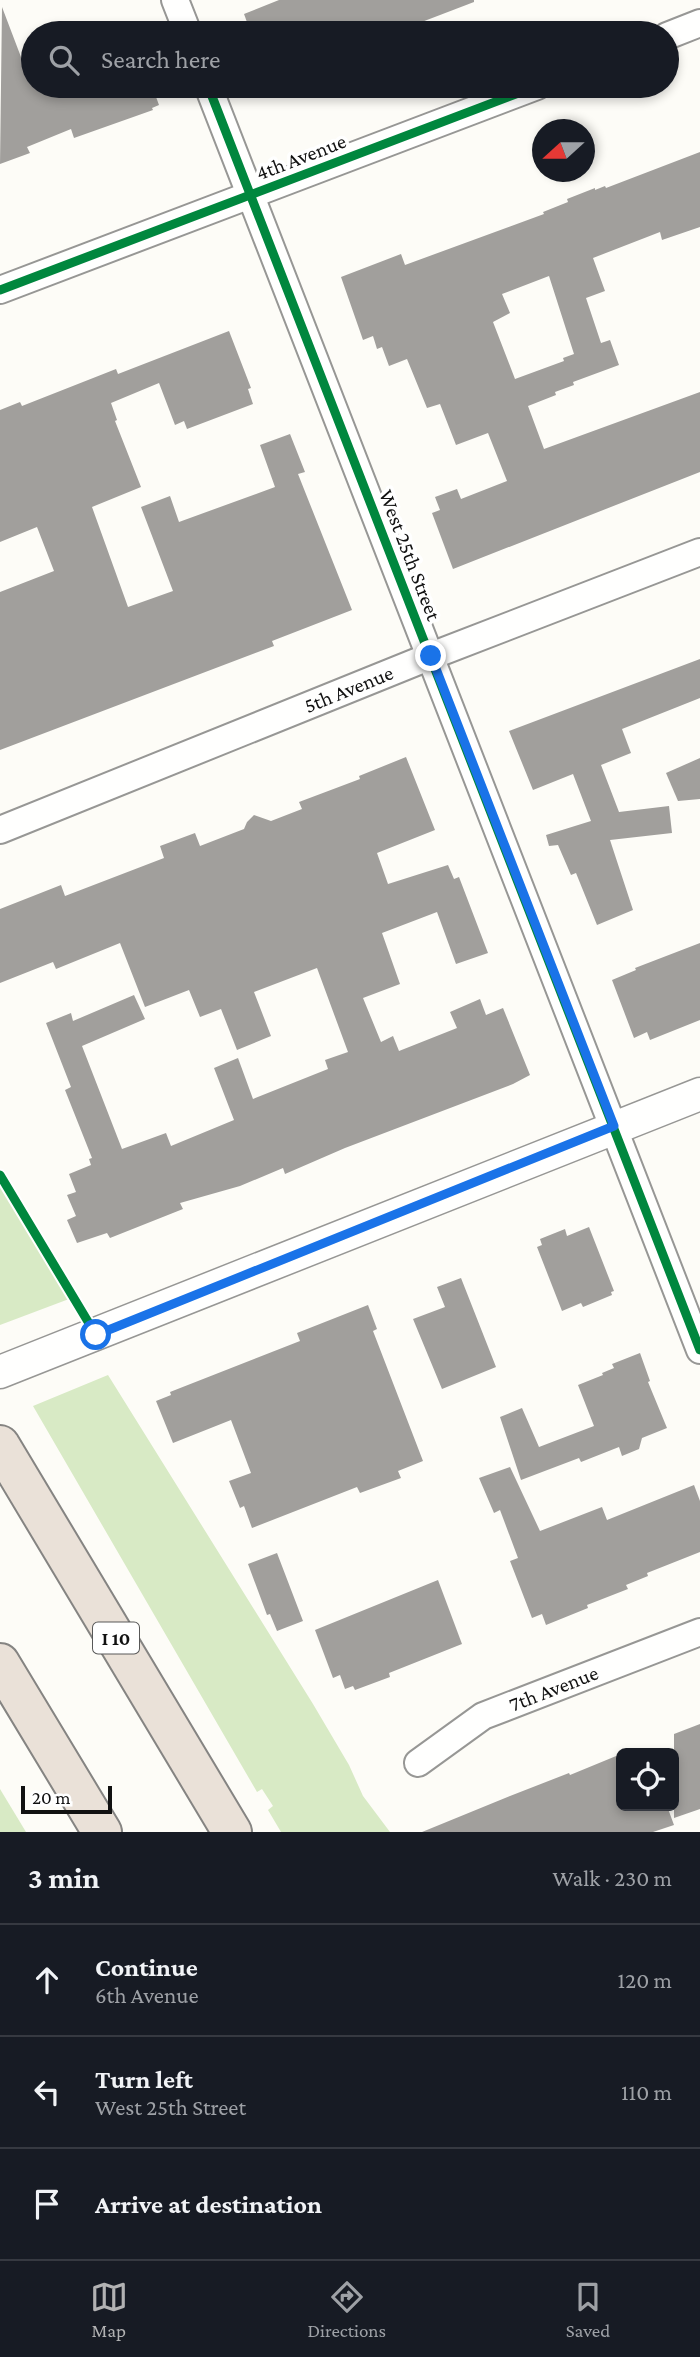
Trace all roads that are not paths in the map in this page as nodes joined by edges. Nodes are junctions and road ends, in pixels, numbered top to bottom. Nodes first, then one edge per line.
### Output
1 (175, 0) edge
2 (183, 21) edge
3 (700, 23) edge
4 (679, 31) edge
5 (213, 98) edge
6 (505, 98) edge
7 (250, 195) junction
8 (0, 290) edge
9 (700, 552) edge
10 (431, 656) junction
11 (0, 830) edge
12 (700, 1094) edge
13 (614, 1126) junction
14 (700, 1350) edge
15 (0, 1372) edge
16 (0, 1445) edge
17 (700, 1632) edge
18 (0, 1663) edge
19 (418, 1763) dead end
20 (102, 1832) edge
21 (232, 1832) edge

1 - 2 street
3 - 4 street
5 - 7 street, West 25th Street
6 - 7 street, 4th Avenue
7 - 8 street, 4th Avenue
7 - 10 street, West 25th Street
9 - 10 street, 5th Avenue
10 - 11 street, 5th Avenue
10 - 13 street, West 25th Street
12 - 13 street
13 - 14 street, West 25th Street
13 - 15 street
16 - 21 highway, I 10
17 - 19 street, 7th Avenue
18 - 20 highway

